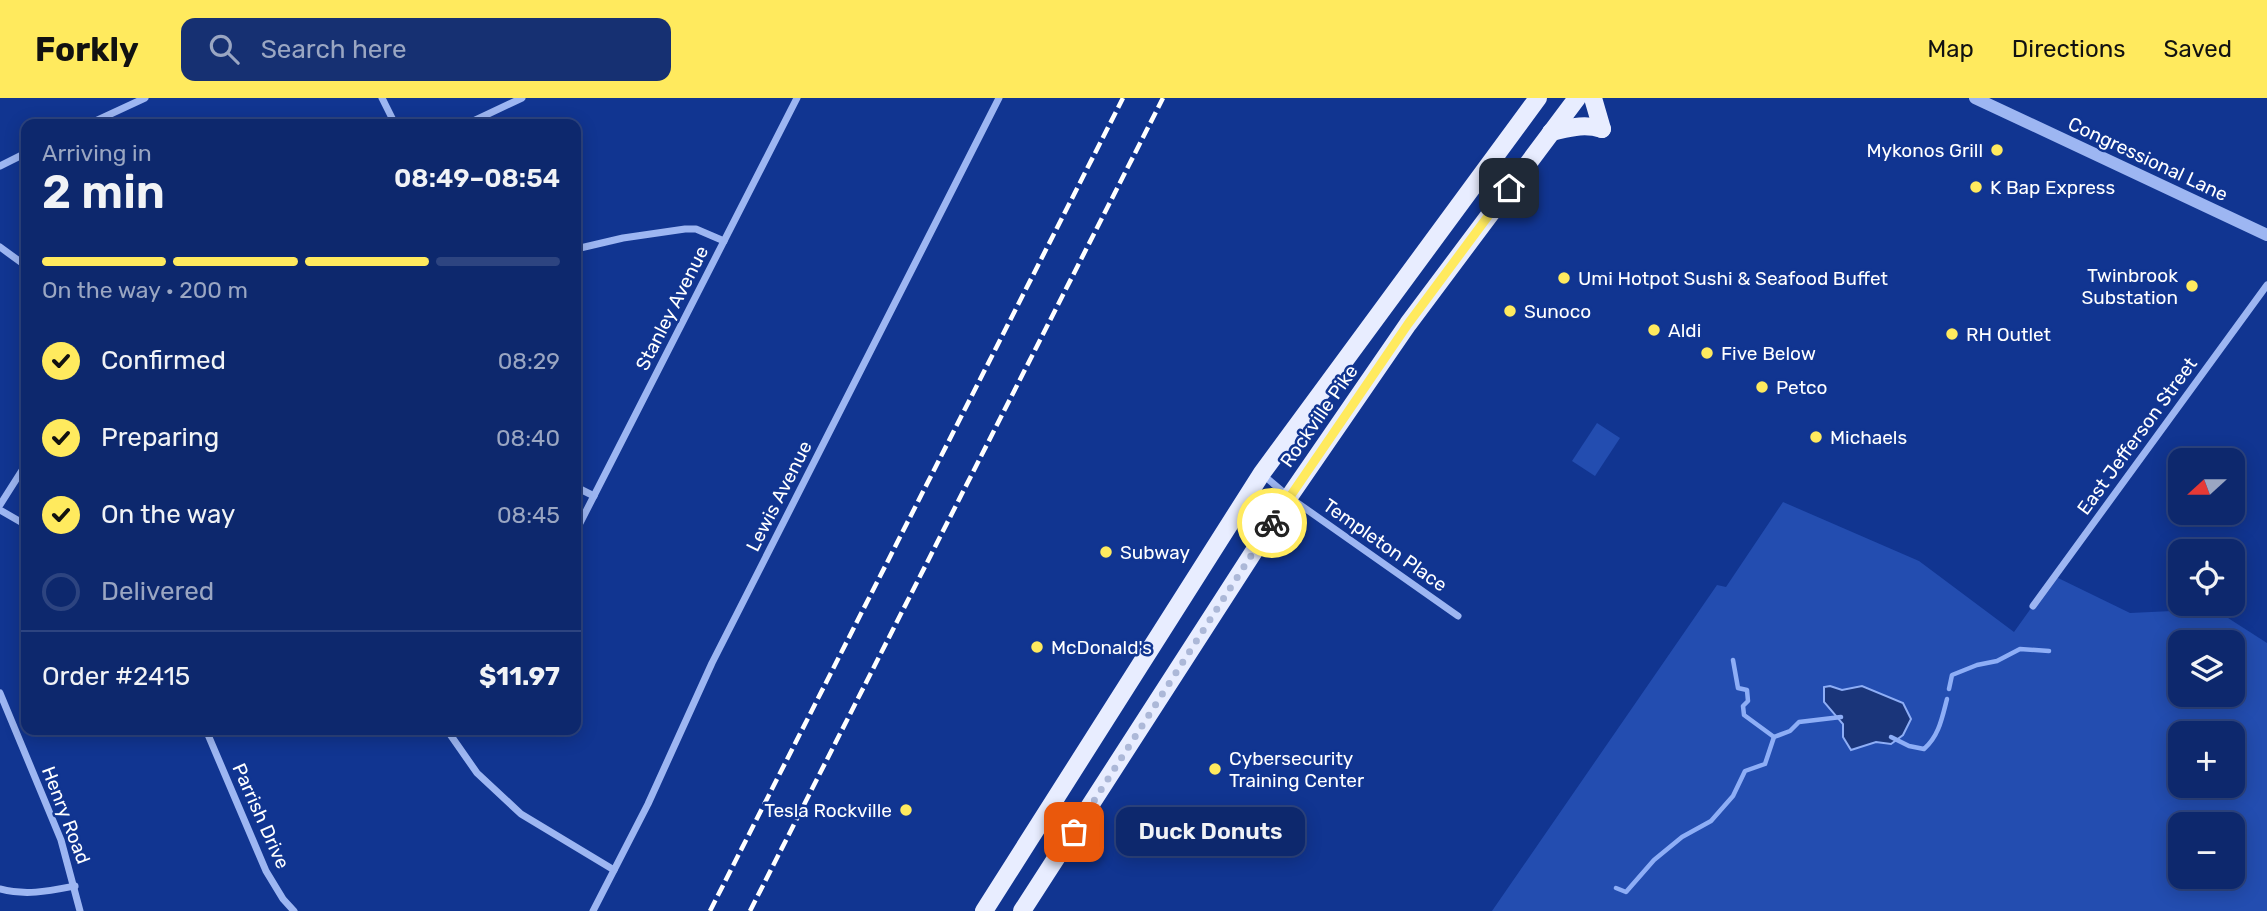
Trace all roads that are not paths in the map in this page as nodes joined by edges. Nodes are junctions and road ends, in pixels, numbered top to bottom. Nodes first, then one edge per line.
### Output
1 (145, 98) edge
2 (382, 98) edge
3 (522, 98) edge
4 (797, 98) edge
5 (999, 98) edge
6 (1538, 98) edge
7 (1577, 98) edge
8 (1593, 98) edge
9 (1975, 98) edge
10 (100, 119) edge
11 (392, 119) edge
12 (478, 119) edge
13 (1551, 132) junction
14 (21, 156) edge
15 (0, 166) edge
16 (2267, 235) edge
17 (724, 242) junction
18 (0, 247) edge
19 (581, 248) edge
20 (21, 262) edge
21 (2267, 285) edge
22 (21, 472) edge
23 (1262, 473) junction
24 (581, 490) edge
25 (594, 496) junction
26 (1289, 497) junction
27 (0, 508) edge
28 (581, 521) edge
29 (21, 522) edge
30 (2033, 606) dead end
31 (1458, 616) dead end
32 (0, 693) edge
33 (208, 735) edge
34 (450, 735) edge
35 (614, 870) junction
36 (75, 886) junction
37 (0, 889) edge
38 (80, 911) edge
39 (294, 911) edge
40 (593, 911) edge
41 (984, 911) edge
42 (1022, 911) edge

1 - 10 street
2 - 11 street
3 - 12 street
4 - 17 street, Stanley Avenue
5 - 35 street, Lewis Avenue
6 - 23 main road, Rockville Pike
7 - 13 main road, Rockville Pike
8 - 13 main road
9 - 16 street, Congressional Lane
13 - 26 main road, Rockville Pike
14 - 15 street
17 - 19 street
17 - 25 street, Stanley Avenue
18 - 20 street
21 - 30 street, East Jefferson Street
22 - 27 street
23 - 26 street, Templeton Place
23 - 41 main road, Rockville Pike
24 - 25 street
25 - 28 street, Stanley Avenue
26 - 31 street, Templeton Place
26 - 42 main road, Rockville Pike
27 - 29 street
32 - 36 street, Henry Road
33 - 39 street, Parrish Drive
34 - 35 street
35 - 40 street, Lewis Avenue
36 - 37 street
36 - 38 street, Henry Road

